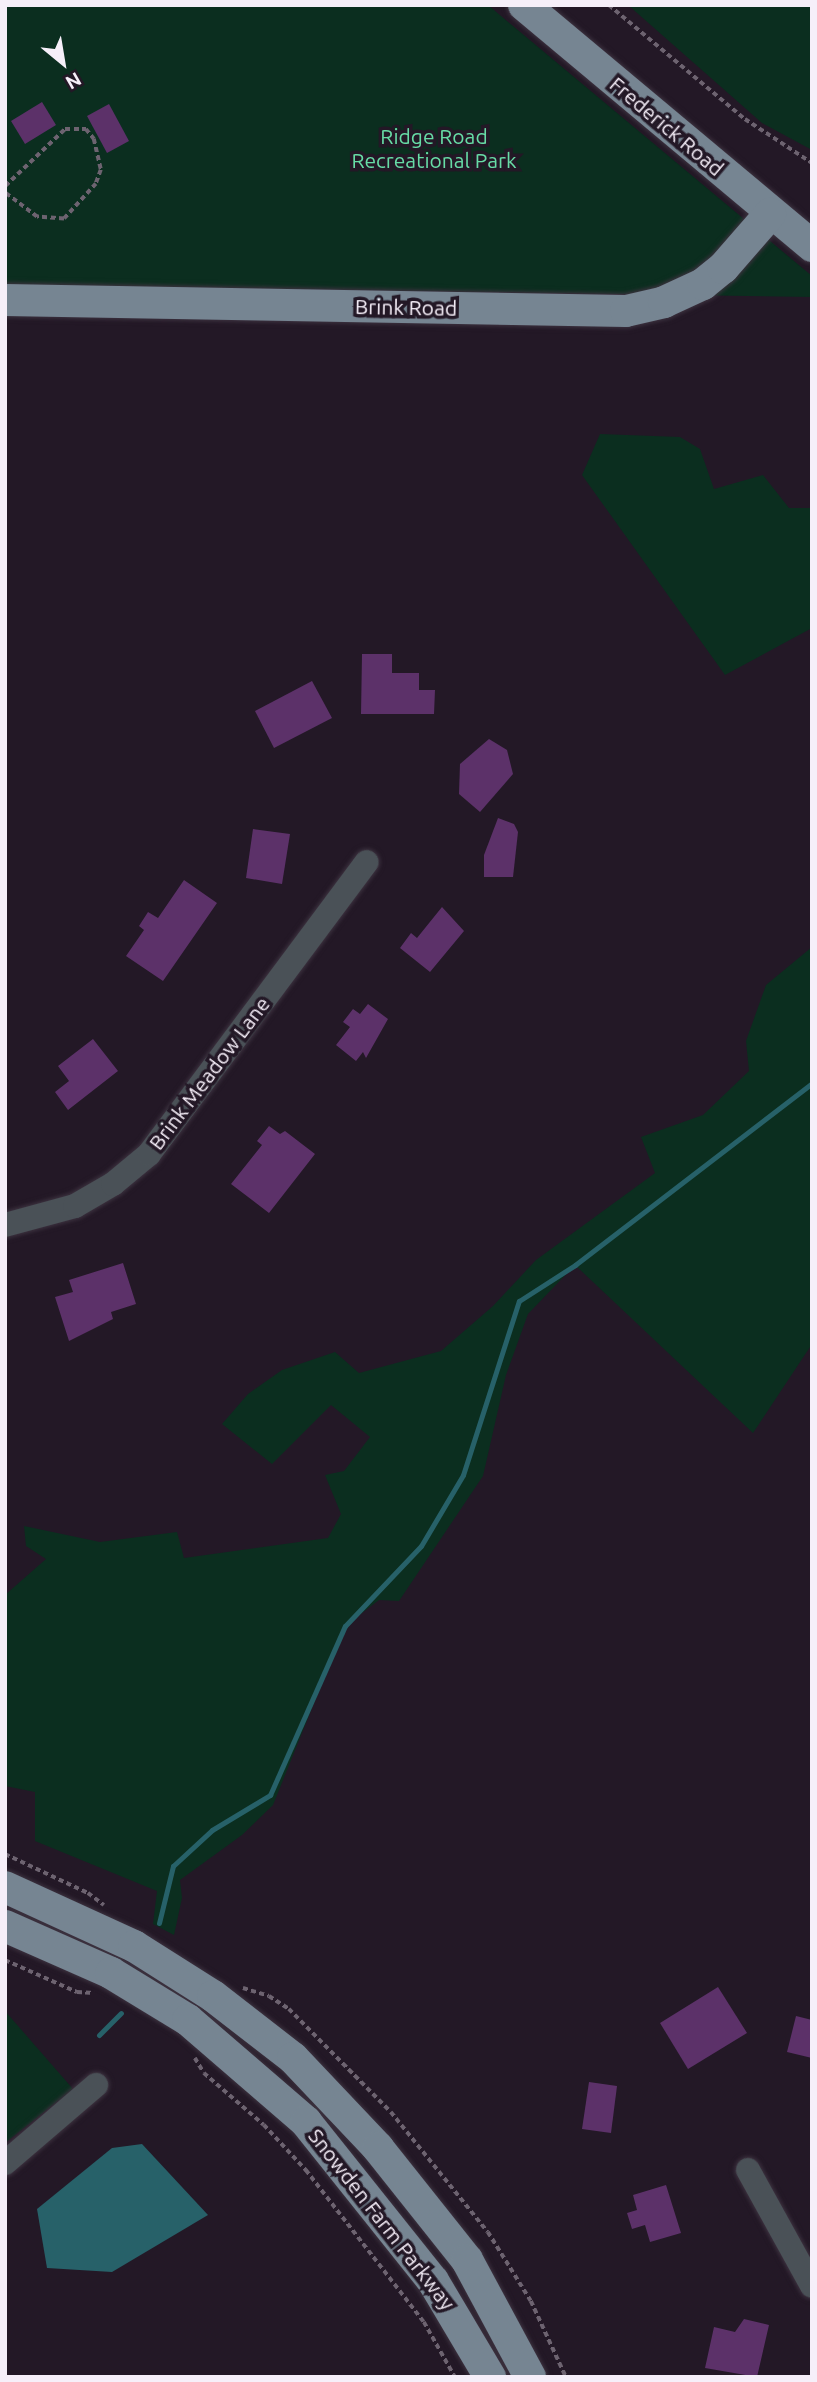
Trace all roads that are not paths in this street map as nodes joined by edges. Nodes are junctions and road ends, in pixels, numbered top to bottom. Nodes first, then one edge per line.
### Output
1 (524, 5) edge
2 (770, 214) junction
3 (812, 246) edge
4 (5, 300) edge
5 (367, 862) dead end
6 (5, 1225) edge
7 (5, 1888) edge
8 (5, 1926) edge
9 (96, 2085) dead end
10 (5, 2163) edge
11 (748, 2170) dead end
12 (812, 2286) edge
13 (490, 2377) edge
14 (530, 2377) edge

1 - 2 main road, Frederick Road
2 - 3 main road, Frederick Road
2 - 4 main road, Brink Road
5 - 6 street, Brink Meadow Lane
7 - 14 main road, Snowden Farm Parkway
8 - 13 main road, Snowden Farm Parkway
9 - 10 street
11 - 12 street

